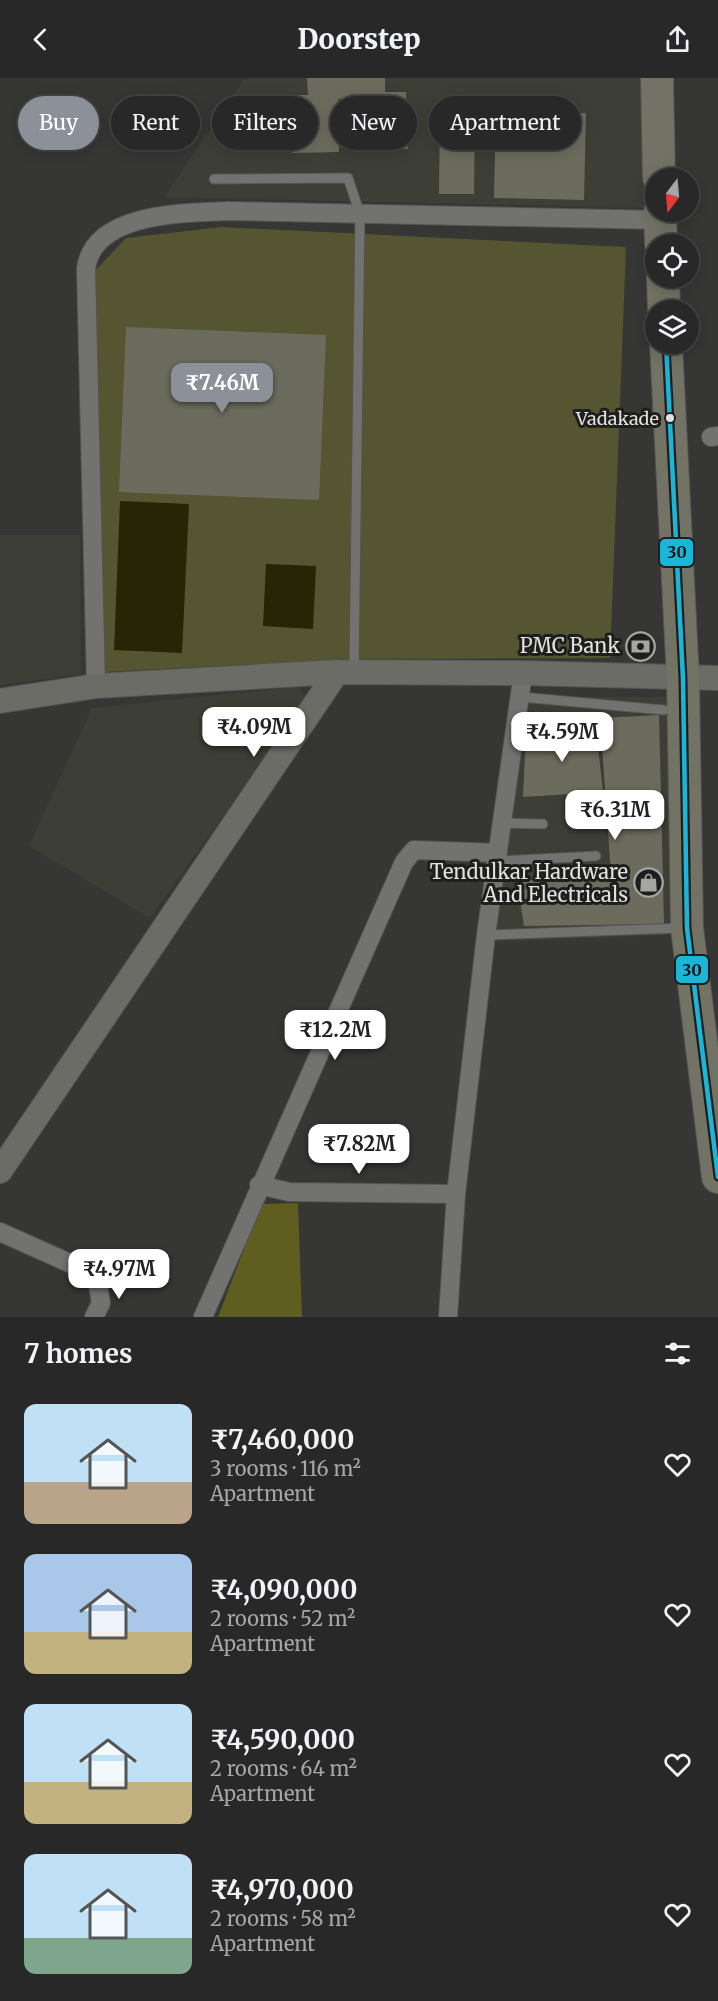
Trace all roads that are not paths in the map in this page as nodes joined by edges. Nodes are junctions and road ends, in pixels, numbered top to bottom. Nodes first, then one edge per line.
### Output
1 (657, 78) edge
2 (659, 168) edge
3 (214, 179) dead end
4 (360, 213) junction
5 (660, 225) edge
6 (667, 354) edge
7 (345, 672) junction
8 (523, 673) junction
9 (718, 678) edge
10 (683, 679) junction
11 (96, 686) junction
12 (521, 697) junction
13 (0, 702) edge
14 (664, 710) dead end
15 (501, 823) junction
16 (543, 824) dead end
17 (596, 856) dead end
18 (498, 857) junction
19 (687, 928) junction
20 (486, 935) junction
21 (0, 1171) edge
22 (718, 1177) edge
23 (259, 1185) junction
24 (456, 1194) junction
25 (0, 1232) edge
26 (94, 1317) edge
27 (202, 1317) edge
28 (448, 1317) edge

1 - 2 highway
3 - 4 lane
4 - 5 street
4 - 7 lane
4 - 11 street
6 - 10 highway
7 - 8 street
7 - 11 street
7 - 21 street
8 - 10 street
8 - 12 street
9 - 10 street
10 - 19 highway
11 - 13 street
12 - 14 lane
12 - 15 street
15 - 16 lane
15 - 18 street
17 - 18 lane
18 - 20 street
18 - 23 street
19 - 20 lane
19 - 22 highway
20 - 24 street
23 - 24 street
23 - 27 street
24 - 28 street
25 - 26 street

